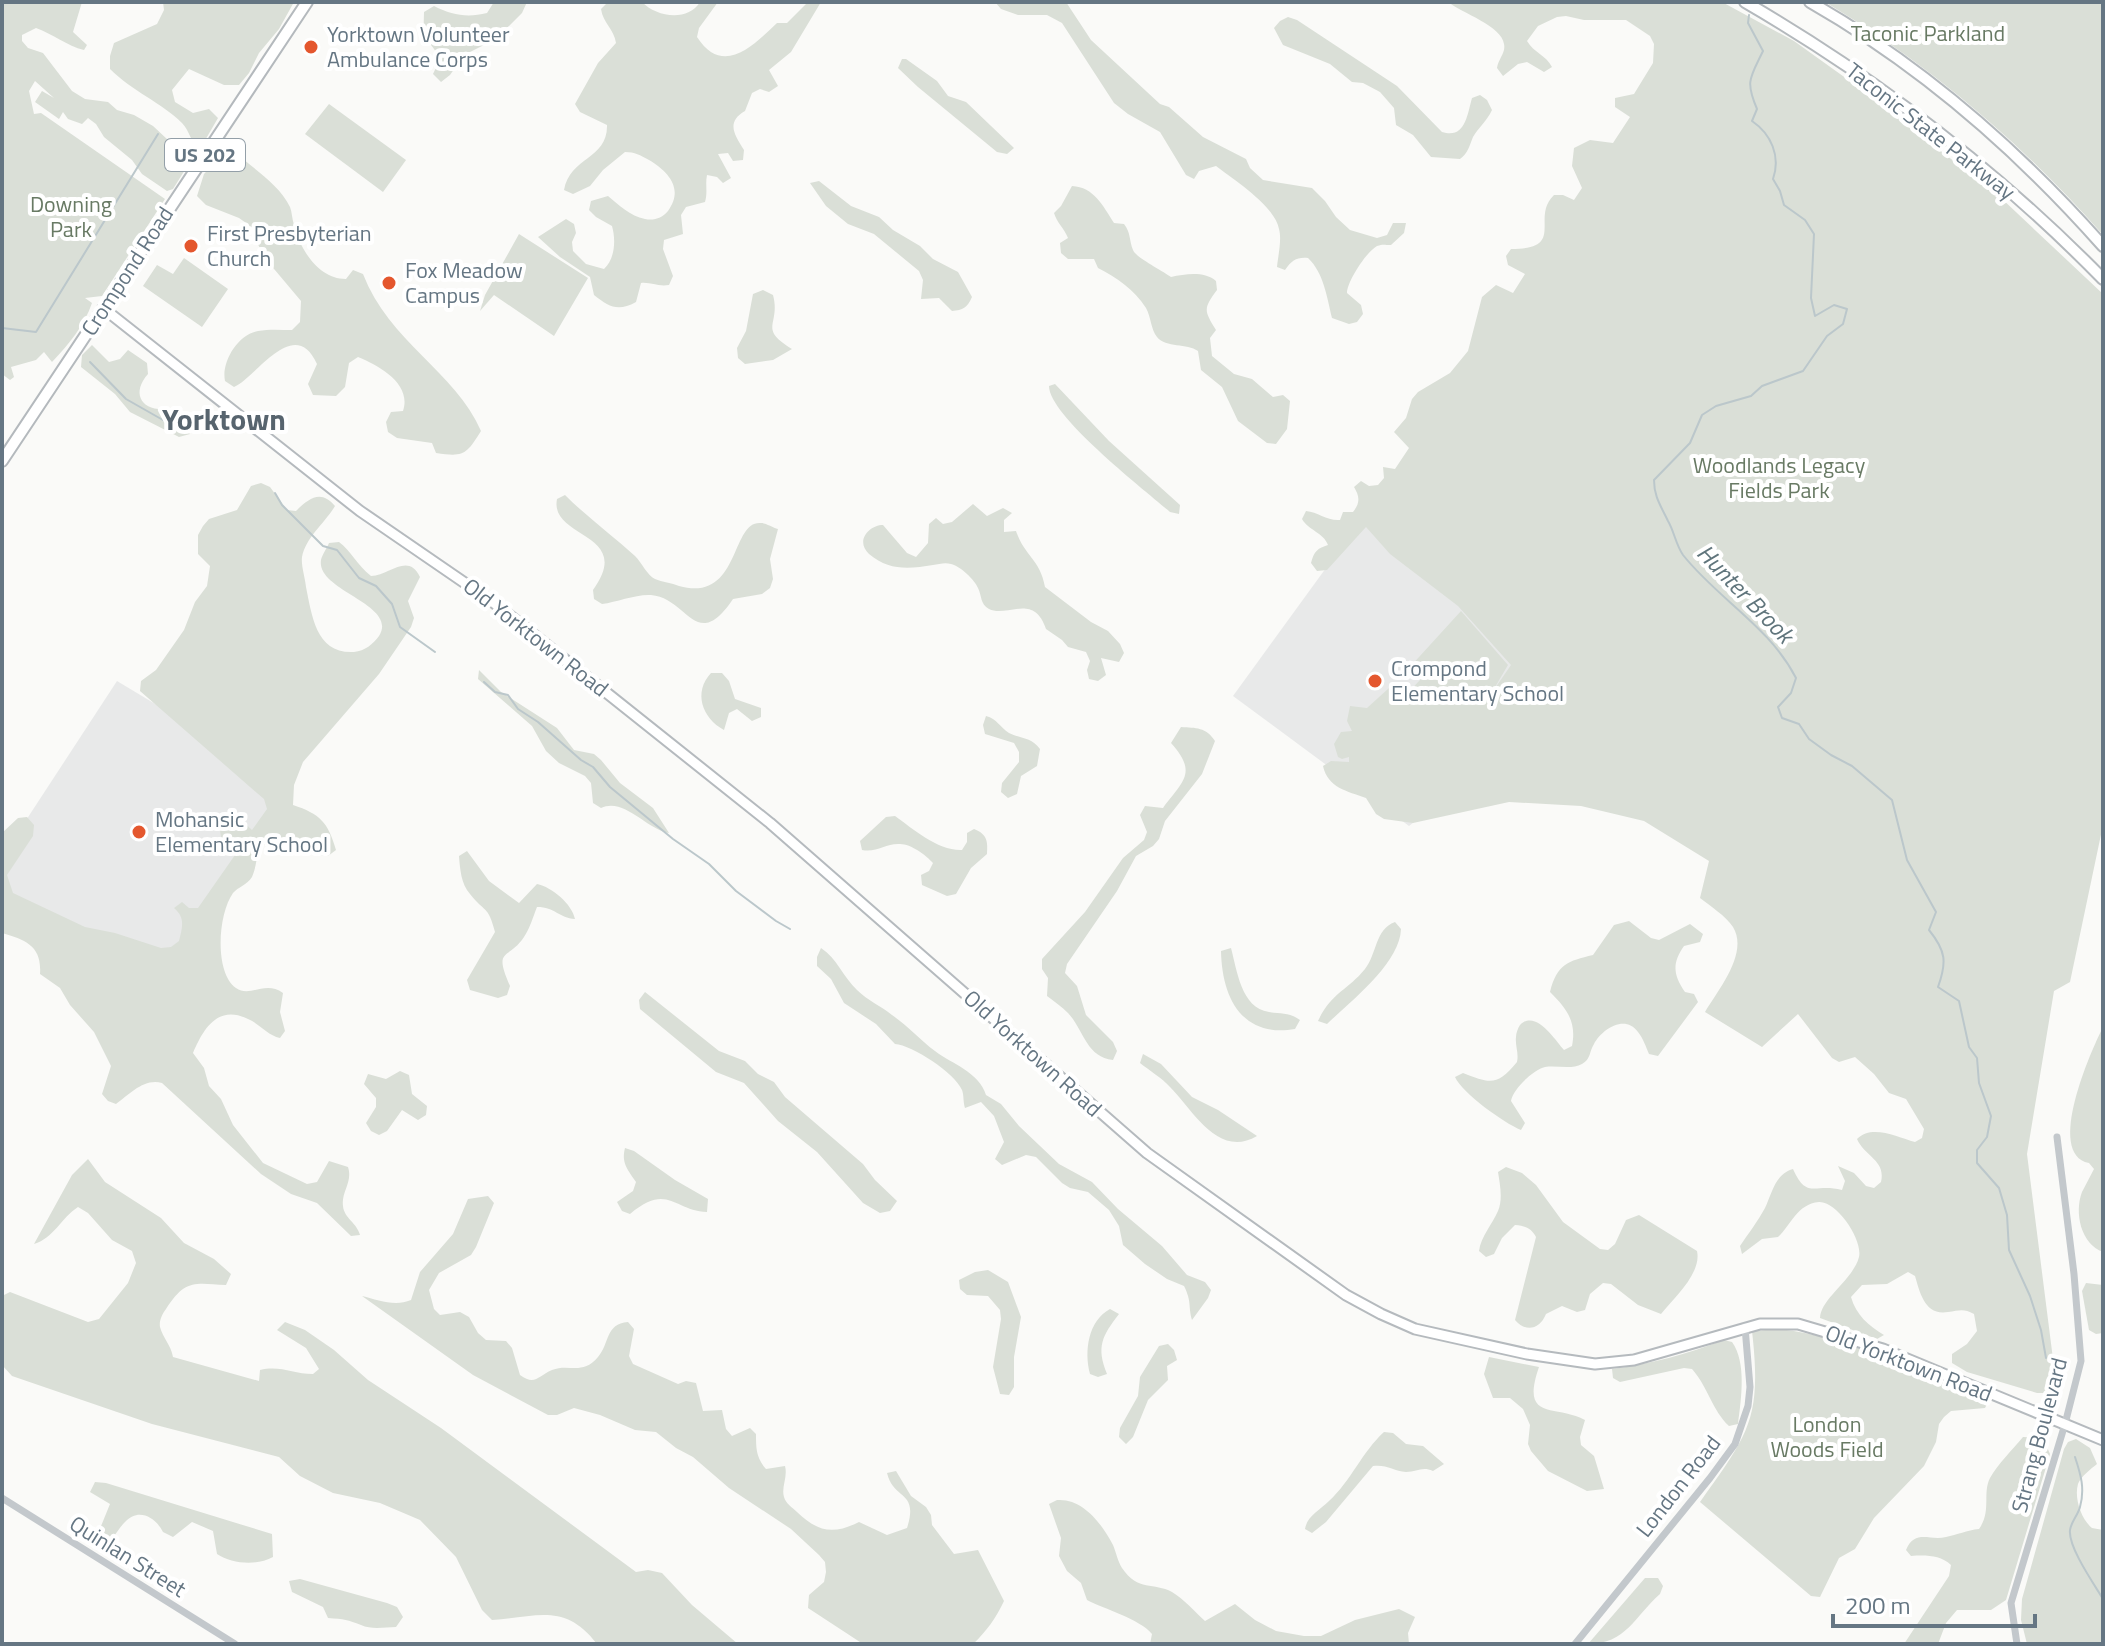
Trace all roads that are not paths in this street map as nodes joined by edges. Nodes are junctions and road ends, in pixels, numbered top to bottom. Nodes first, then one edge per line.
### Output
1 (307, 2) edge
2 (1745, 2) edge
3 (1810, 2) edge
4 (2103, 246) edge
5 (2103, 279) edge
6 (103, 308) junction
7 (2, 461) edge
8 (2057, 1137) dead end
9 (1745, 1327) junction
10 (2065, 1424) junction
11 (2103, 1440) edge
12 (2, 1498) edge
13 (235, 1644) edge
14 (1575, 1644) edge
15 (2017, 1644) edge

1 - 6 highway, Crompond Road / US 202
2 - 5 highway, Taconic State Parkway
3 - 4 highway, Taconic State Parkway
6 - 7 highway, Crompond Road / US 202
6 - 9 main road, Old Yorktown Road
8 - 10 street, Strang Boulevard
9 - 10 main road, Old Yorktown Road
9 - 14 street, London Road
10 - 11 main road, Old Yorktown Road
10 - 15 street, Strang Boulevard
12 - 13 street, Quinlan Street

